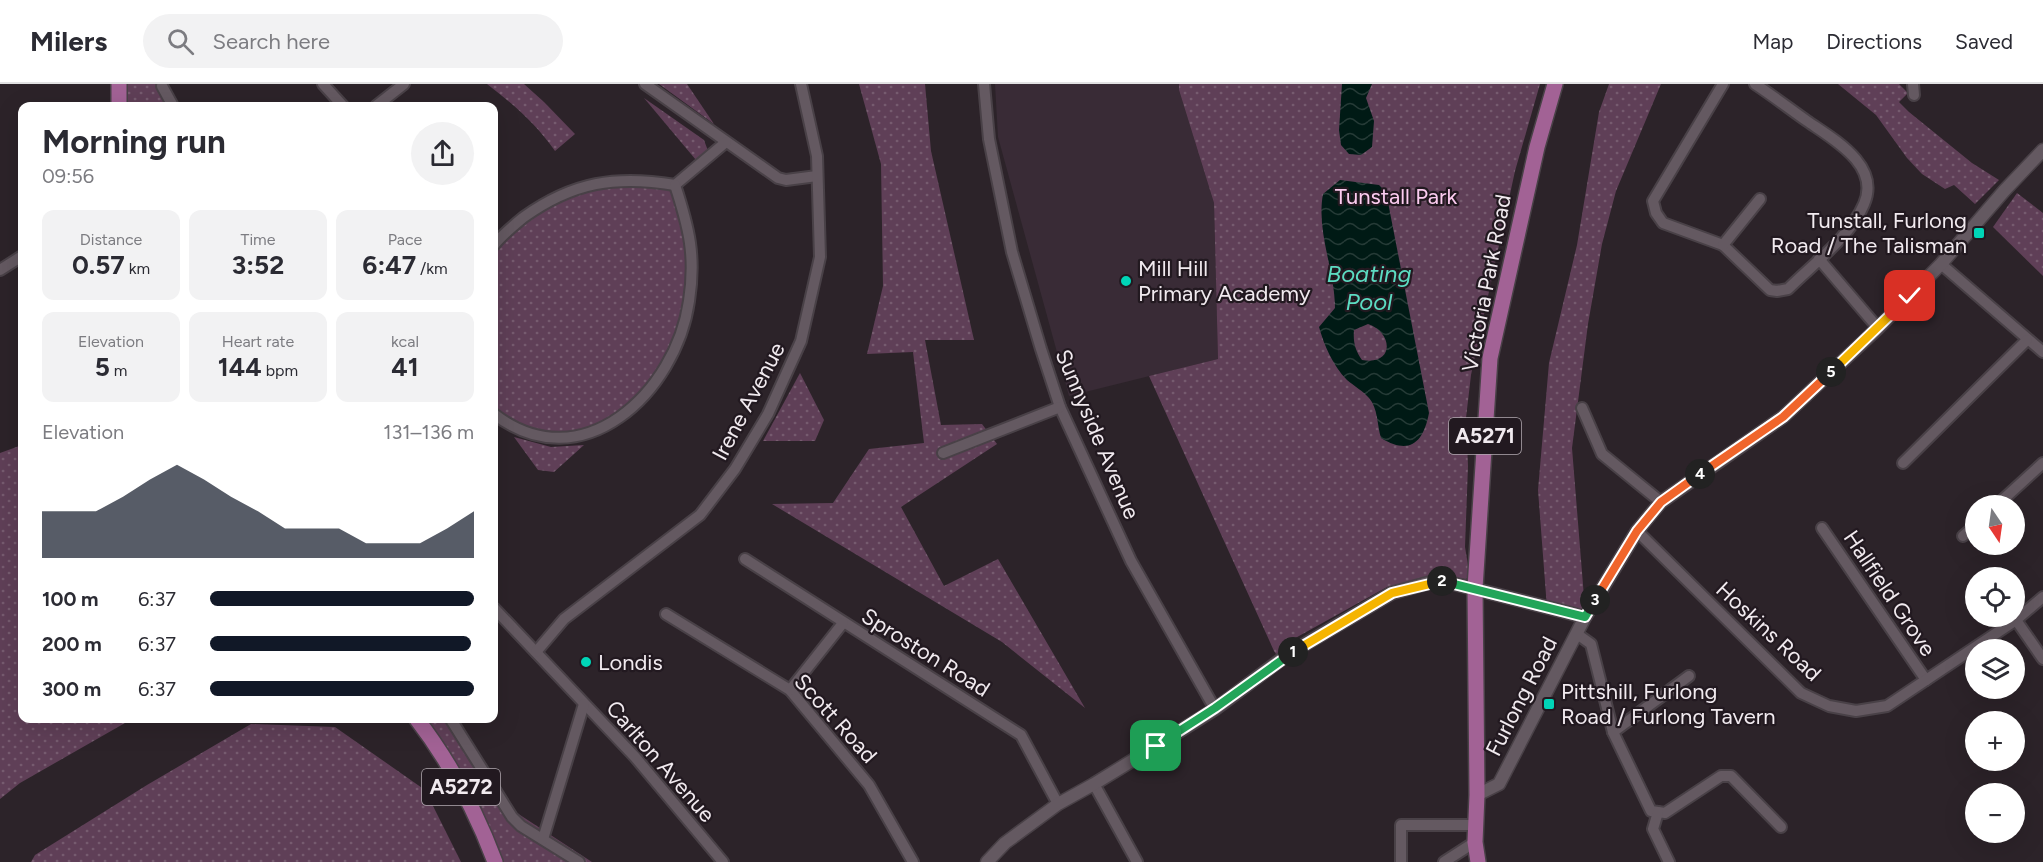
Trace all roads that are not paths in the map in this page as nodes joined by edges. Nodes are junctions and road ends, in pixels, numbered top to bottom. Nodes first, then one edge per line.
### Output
1 (119, 84) edge
2 (323, 84) edge
3 (404, 84) edge
4 (645, 84) edge
5 (801, 84) edge
6 (984, 84) edge
7 (1555, 84) edge
8 (1723, 84) edge
9 (1755, 84) edge
10 (162, 86) dead end
11 (119, 102) edge
12 (171, 102) edge
13 (339, 102) edge
14 (381, 102) edge
15 (726, 142) junction
16 (2043, 150) edge
17 (817, 176) junction
18 (675, 185) junction
19 (1760, 199) dead end
20 (498, 240) edge
21 (1723, 245) junction
22 (18, 259) edge
23 (1819, 259) junction
24 (1941, 264) junction
25 (0, 270) edge
26 (1878, 328) junction
27 (2027, 340) junction
28 (2043, 352) edge
29 (1060, 407) junction
30 (1582, 408) dead end
31 (498, 417) edge
32 (943, 453) dead end
33 (1903, 463) dead end
34 (2043, 463) edge
35 (2008, 495) edge
36 (1661, 502) junction
37 (1822, 528) dead end
38 (1637, 531) junction
39 (745, 559) dead end
40 (1475, 588) junction
41 (2043, 597) edge
42 (498, 612) edge
43 (2025, 612) edge
44 (666, 614) dead end
45 (1585, 617) junction
46 (843, 623) junction
47 (2006, 627) edge
48 (2021, 627) edge
49 (1577, 634) junction
50 (536, 652) junction
51 (2043, 659) edge
52 (1689, 676) dead end
53 (1926, 680) junction
54 (790, 690) junction
55 (584, 704) junction
56 (1215, 708) junction
57 (419, 723) edge
58 (453, 723) edge
59 (1613, 732) junction
60 (1094, 784) junction
61 (1477, 795) junction
62 (1058, 804) junction
63 (1658, 812) junction
64 (1475, 825) junction
65 (1781, 827) dead end
66 (543, 838) junction
67 (1478, 855) edge
68 (495, 862) edge
69 (579, 862) edge
70 (723, 862) edge
71 (913, 862) edge
72 (987, 862) edge
73 (1137, 862) edge
74 (1401, 862) edge
75 (1444, 862) edge
76 (1669, 862) edge

1 - 11 main road
2 - 13 street
3 - 14 street
4 - 15 street
5 - 17 street, Irene Avenue
6 - 29 street, Sunnyside Avenue
7 - 40 main road, Victoria Park Road / A5271
8 - 21 street
9 - 23 street
10 - 12 street
15 - 17 street
15 - 18 street
16 - 24 street, Furlong Road
17 - 50 street, Irene Avenue
18 - 20 street
18 - 31 street
19 - 21 street
21 - 23 street
22 - 25 street
23 - 26 street
24 - 26 street, Furlong Road
24 - 27 street
26 - 36 street, Furlong Road
27 - 28 street
27 - 33 street
29 - 32 street
29 - 56 street, Sunnyside Avenue
30 - 36 street
34 - 35 street
36 - 38 street, Furlong Road
37 - 53 street, Hallfield Grove
38 - 45 street, Furlong Road
38 - 53 street, Hoskins Road
39 - 46 street, Sproston Road
40 - 45 street
40 - 56 street
40 - 61 main road, Victoria Park Road / A5271
41 - 43 street, Hoskins Road
42 - 50 street, Carlton Avenue
44 - 54 street, Scott Road
45 - 49 street, Furlong Road
46 - 54 street
46 - 62 street, Sproston Road
47 - 53 street, Hoskins Road
48 - 51 street
49 - 59 street
49 - 61 street, Furlong Road
50 - 55 street, Carlton Avenue
52 - 59 street
54 - 71 street, Scott Road
55 - 66 street
55 - 70 street, Carlton Avenue
56 - 60 street
57 - 68 main road, A5272
58 - 66 street
59 - 63 street
60 - 62 street
60 - 73 street
61 - 64 main road, Victoria Park Road / A5271
62 - 72 street
63 - 65 street
63 - 76 street
64 - 67 main road, Victoria Park Road / A5271
64 - 74 street
66 - 69 street
67 - 75 street

